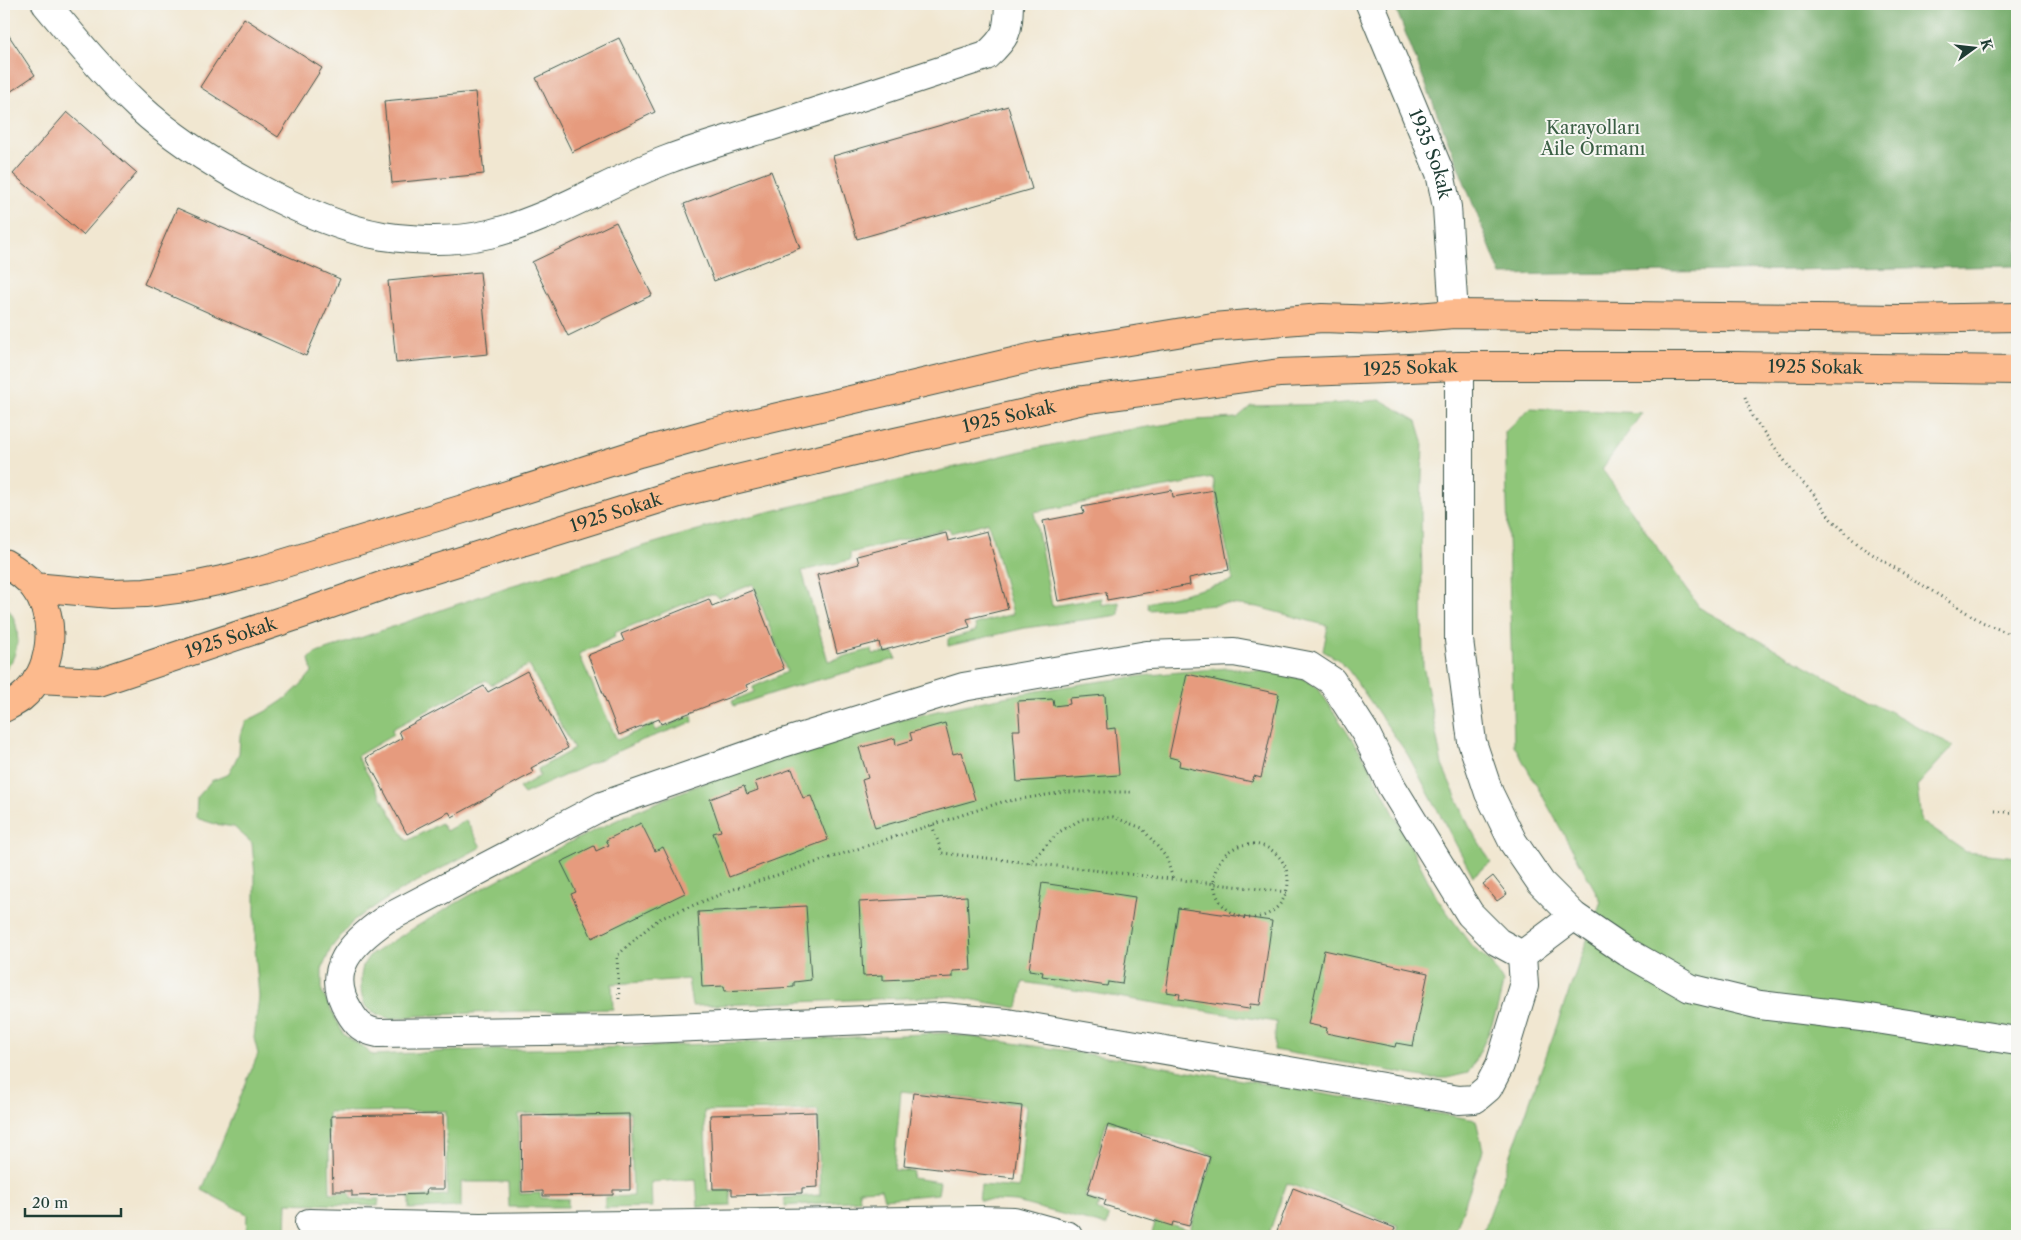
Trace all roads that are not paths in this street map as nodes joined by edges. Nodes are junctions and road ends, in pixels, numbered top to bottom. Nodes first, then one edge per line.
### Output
1 (46, 4) edge
2 (1009, 4) edge
3 (1370, 4) edge
4 (1454, 314) junction
5 (2017, 317) edge
6 (1458, 366) junction
7 (2017, 370) edge
8 (4, 563) edge
9 (34, 587) junction
10 (38, 679) junction
11 (4, 708) edge
12 (1574, 916) junction
13 (1522, 955) junction
14 (2017, 1041) edge
15 (310, 1223) dead end
16 (985, 1228) edge
17 (1068, 1236) edge

1 - 2 street
3 - 4 street, 1935 Sokak
4 - 5 main road
4 - 9 main road
6 - 7 main road, 1925 Sokak
6 - 10 main road, 1925 Sokak
6 - 12 street
8 - 9 main road
9 - 10 main road
10 - 11 main road
12 - 13 street
12 - 14 street
13 - 13 street
15 - 16 street
16 - 17 street

